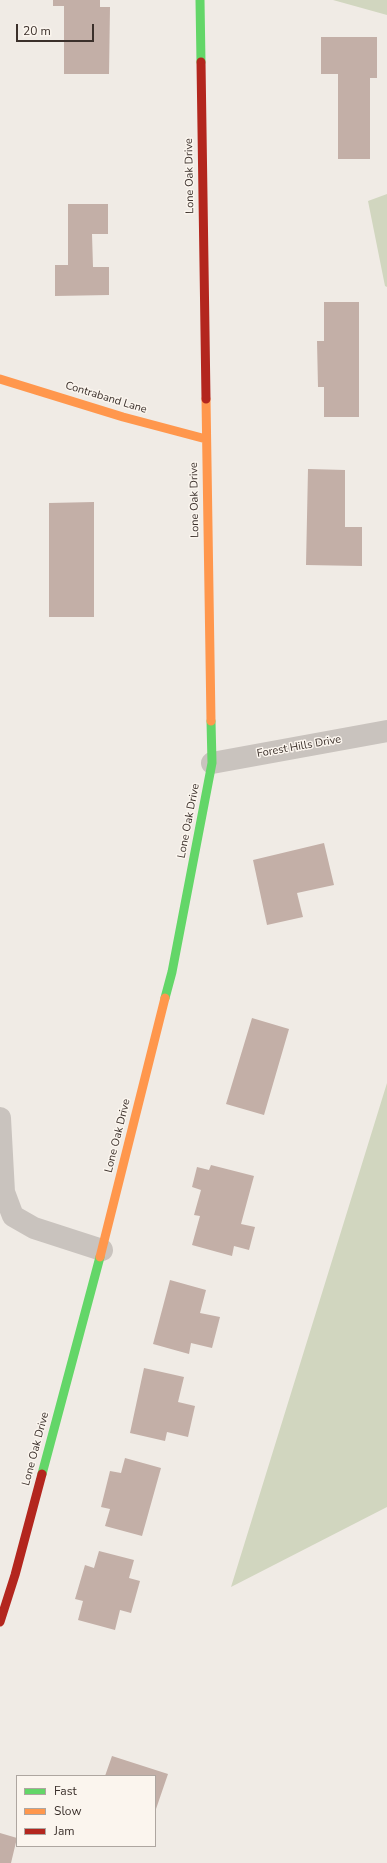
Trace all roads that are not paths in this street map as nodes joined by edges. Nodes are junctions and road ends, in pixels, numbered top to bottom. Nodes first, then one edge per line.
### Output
1 (200, 0) edge
2 (0, 379) edge
3 (206, 439) junction
4 (387, 731) edge
5 (212, 763) junction
6 (0, 1118) edge
7 (102, 1250) junction
8 (0, 1622) edge

1 - 3 street, Lone Oak Drive
2 - 3 street, Contraband Lane
3 - 5 street, Lone Oak Drive
4 - 5 street, Forest Hills Drive
5 - 7 street, Lone Oak Drive
6 - 7 street
7 - 8 street, Lone Oak Drive

